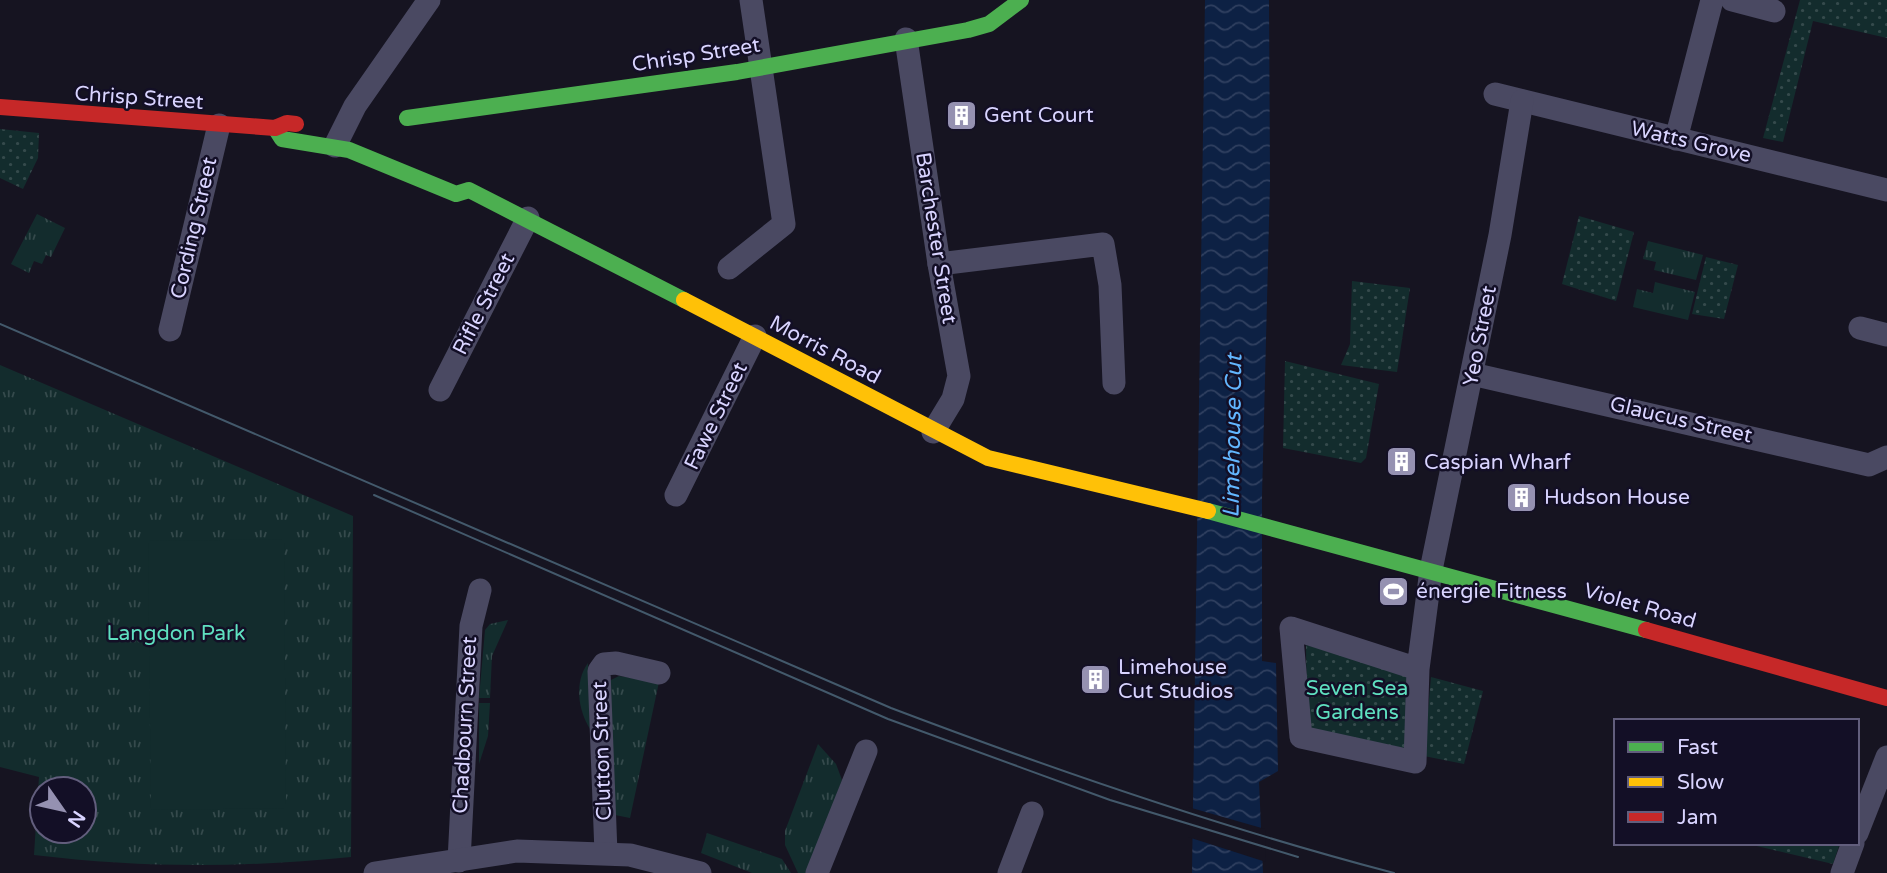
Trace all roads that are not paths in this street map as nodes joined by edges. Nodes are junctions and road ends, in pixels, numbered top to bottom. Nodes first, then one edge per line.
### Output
1 (429, 0) edge
2 (751, 0) edge
3 (1021, 0) edge
4 (1712, 0) edge
5 (1732, 0) edge
6 (1774, 11) dead end
7 (906, 39) junction
8 (761, 67) junction
9 (1495, 94) dead end
10 (1522, 101) junction
11 (0, 107) edge
12 (407, 118) dead end
13 (219, 125) junction
14 (309, 125) dead end
15 (275, 128) junction
16 (342, 135) junction
17 (1676, 139) junction
18 (373, 158) joint
19 (454, 173) dead end
20 (469, 190) junction
21 (1887, 190) edge
22 (528, 218) junction
23 (939, 264) junction
24 (729, 268) dead end
25 (1860, 328) dead end
26 (170, 330) dead end
27 (1887, 335) edge
28 (755, 336) junction
29 (1472, 374) junction
30 (1114, 383) dead end
31 (440, 390) dead end
32 (933, 432) junction
33 (1887, 457) edge
34 (676, 495) dead end
35 (1178, 502) joint
36 (1431, 570) junction
37 (480, 590) dead end
38 (1418, 669) junction
39 (659, 673) dead end
40 (1887, 698) edge
41 (866, 751) dead end
42 (1887, 757) edge
43 (1032, 813) dead end
44 (1859, 828) edge
45 (1852, 845) edge
46 (606, 853) junction
47 (471, 864) edge
48 (380, 873) edge
49 (700, 873) edge
50 (817, 873) edge
51 (1009, 873) edge
52 (1842, 873) edge

1 - 16 street
2 - 8 street
3 - 7 street, Chrisp Street
4 - 17 street
5 - 6 street
7 - 8 street, Chrisp Street
7 - 23 street, Barchester Street
8 - 12 street, Chrisp Street
8 - 24 street
9 - 10 street, Watts Grove
10 - 17 street, Watts Grove
10 - 29 street, Yeo Street
11 - 13 street, Chrisp Street
13 - 15 street, Chrisp Street
13 - 26 street, Cording Street
14 - 15 street, Chrisp Street
15 - 16 street, Chrisp Street
16 - 18 street, Chrisp Street
17 - 21 street, Watts Grove
18 - 20 street, Morris Road
19 - 20 street, Morris Road
20 - 22 street, Morris Road
22 - 28 street, Morris Road
22 - 31 street, Rifle Street
23 - 30 street
23 - 32 street, Barchester Street
25 - 27 street
28 - 32 street, Morris Road
28 - 34 street, Fawe Street
29 - 33 street, Glaucus Street
29 - 36 street, Yeo Street
32 - 35 street, Morris Road
35 - 36 street, Violet Road
36 - 38 street
36 - 40 street, Violet Road
37 - 47 street, Chadbourn Street
38 - 38 street
39 - 46 street, Clutton Street
41 - 50 street
42 - 44 street
43 - 51 street
45 - 52 street
46 - 47 street
46 - 49 street
47 - 48 street

